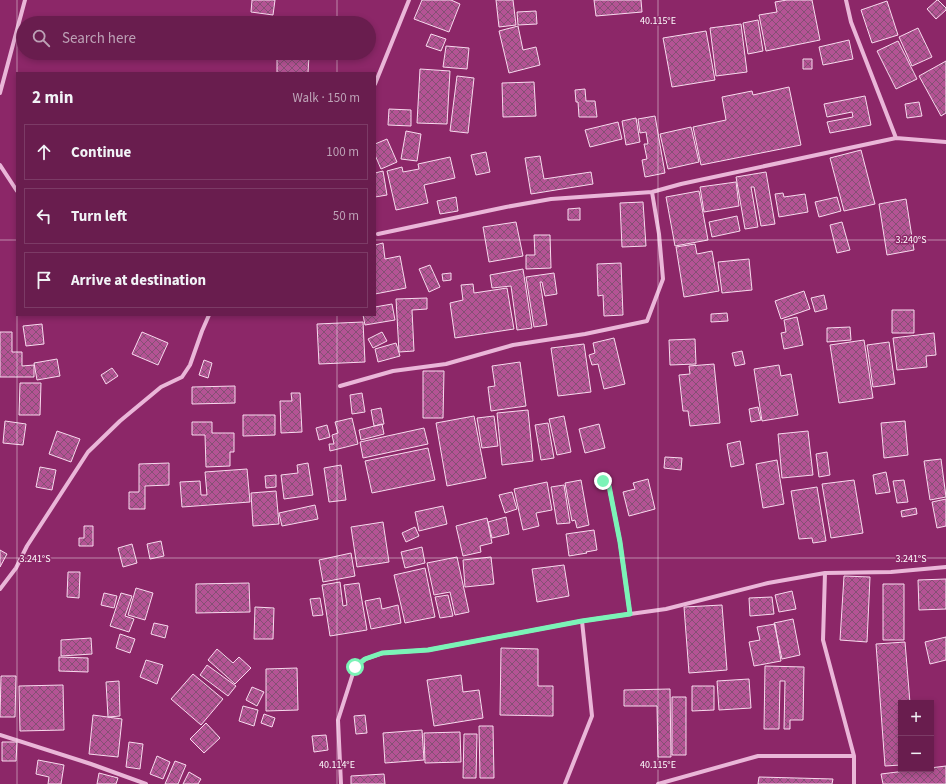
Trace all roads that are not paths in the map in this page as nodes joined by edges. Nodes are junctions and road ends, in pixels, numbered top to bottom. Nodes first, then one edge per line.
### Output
1 (25, 0) edge
2 (409, 0) edge
3 (846, 0) edge
4 (21, 16) edge
5 (16, 33) edge
6 (376, 82) edge
7 (0, 93) edge
8 (896, 138) junction
9 (946, 142) edge
10 (0, 165) edge
11 (16, 189) edge
12 (652, 192) junction
13 (378, 234) dead end
14 (209, 316) edge
15 (340, 386) dead end
16 (603, 481) dead end
17 (946, 567) edge
18 (825, 573) junction
19 (0, 589) edge
20 (630, 614) junction
21 (582, 621) junction
22 (0, 735) edge
23 (854, 756) junction
24 (146, 784) edge
25 (341, 784) edge
26 (565, 784) edge
27 (661, 784) edge
28 (854, 784) edge

1 - 4 street
2 - 6 street
3 - 8 street
5 - 7 street
8 - 9 street
8 - 12 street
10 - 11 street
12 - 13 street
12 - 15 street
14 - 19 street
16 - 20 street
17 - 18 street
18 - 20 street
18 - 23 street
20 - 21 street
21 - 25 street
21 - 26 street
22 - 24 street
23 - 27 street
23 - 28 street

